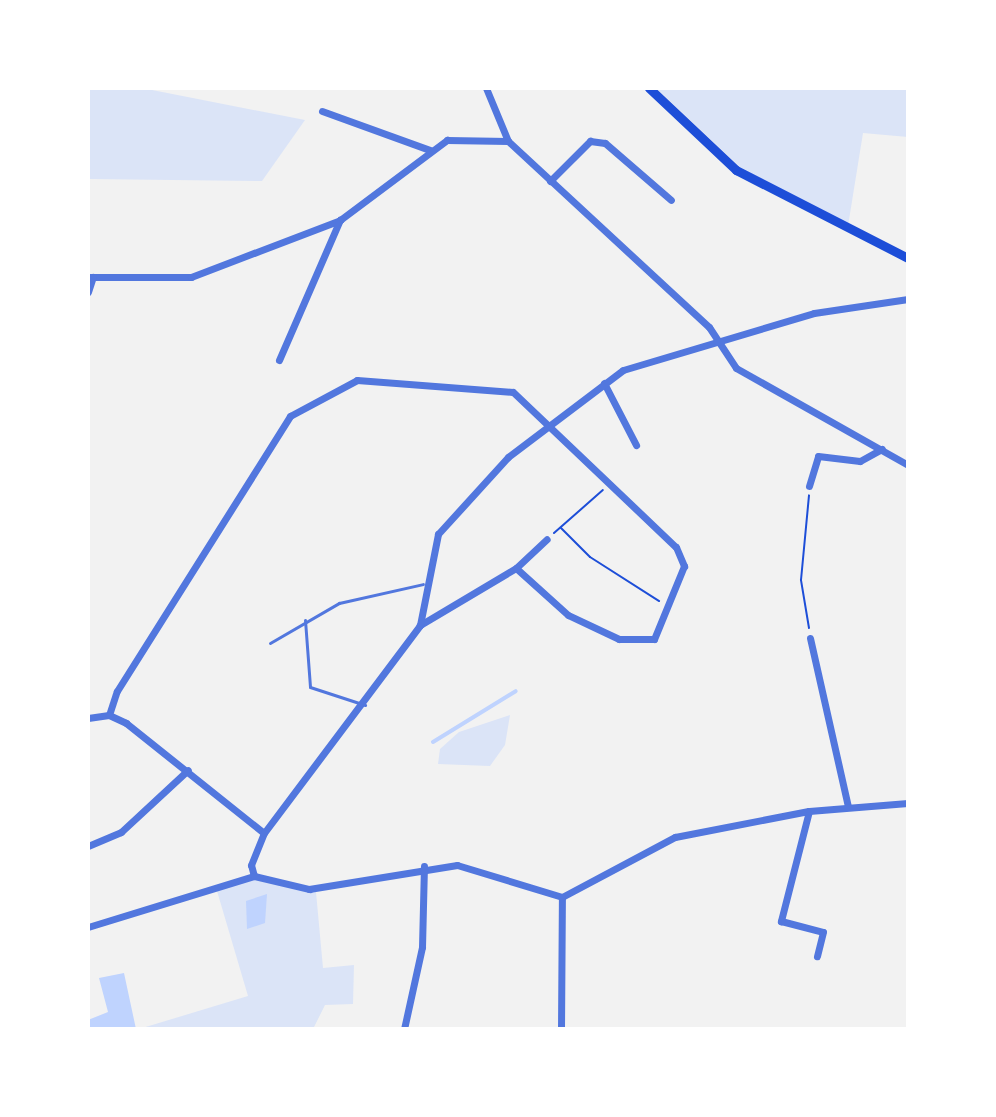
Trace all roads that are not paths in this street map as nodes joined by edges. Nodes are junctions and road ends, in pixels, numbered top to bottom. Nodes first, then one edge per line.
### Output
1 (486, 88) edge
2 (649, 88) edge
3 (322, 111) dead end
4 (508, 141) junction
5 (430, 150) junction
6 (550, 181) junction
7 (671, 200) dead end
8 (340, 220) junction
9 (908, 258) edge
10 (90, 277) edge
11 (88, 292) edge
12 (908, 299) edge
13 (718, 345) junction
14 (279, 360) dead end
15 (604, 383) junction
16 (546, 425) junction
17 (636, 445) dead end
18 (882, 449) junction
19 (908, 465) edge
20 (809, 486) road end
21 (547, 539) road end
22 (516, 568) junction
23 (423, 584) junction
24 (305, 620) junction
25 (420, 625) junction
26 (810, 638) road end
27 (270, 643) dead end
28 (365, 705) junction
29 (109, 715) junction
30 (88, 718) edge
31 (188, 770) junction
32 (908, 803) edge
33 (848, 807) junction
34 (809, 811) junction
35 (264, 833) junction
36 (88, 846) edge
37 (424, 866) junction
38 (254, 876) junction
39 (562, 897) junction
40 (88, 927) edge
41 (817, 956) dead end
42 (404, 1029) edge
43 (561, 1029) edge

1 - 4 street
2 - 9 main road
3 - 5 street
4 - 5 street
4 - 6 street
5 - 8 street
6 - 7 street
6 - 13 street
8 - 10 street
8 - 14 street
10 - 11 street
12 - 13 street
13 - 15 street
13 - 18 street
15 - 16 street
15 - 17 street
16 - 22 street
16 - 23 street
16 - 29 street
18 - 19 street
18 - 20 street
21 - 22 street
22 - 25 street
23 - 24 lane
23 - 25 street
24 - 27 lane
24 - 28 lane
25 - 28 street
26 - 33 street
28 - 35 street
29 - 30 street
29 - 31 street
31 - 35 street
31 - 36 street
32 - 33 street
33 - 34 street
34 - 39 street
34 - 41 street
35 - 38 street
37 - 38 street
37 - 39 street
37 - 42 street
38 - 40 street
39 - 43 street

